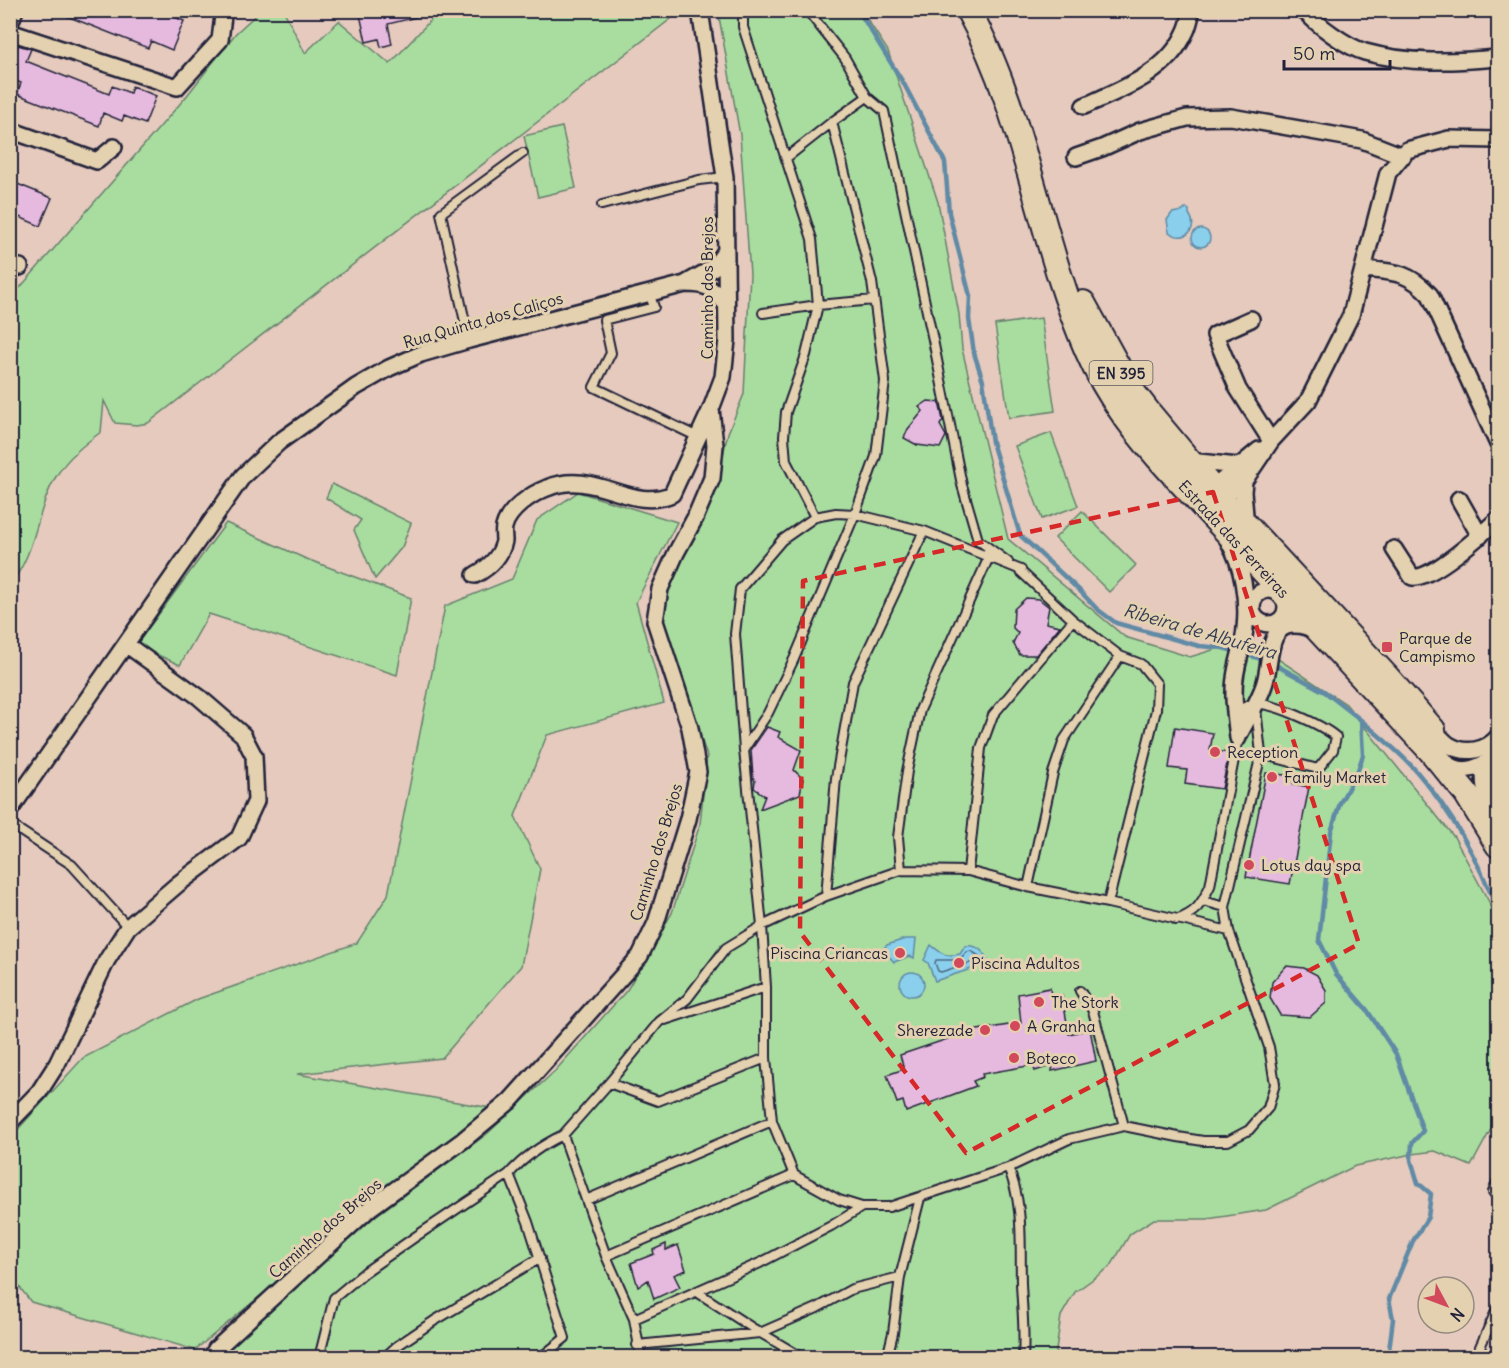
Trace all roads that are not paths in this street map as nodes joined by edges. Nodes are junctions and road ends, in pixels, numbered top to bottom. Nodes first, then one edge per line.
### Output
1 (15, 10) edge
2 (238, 10) edge
3 (700, 10) edge
4 (743, 10) edge
5 (807, 10) edge
6 (968, 10) edge
7 (1192, 10) edge
8 (1304, 10) edge
9 (221, 13) edge
10 (10, 24) edge
11 (10, 32) edge
12 (1498, 58) edge
13 (867, 97) junction
14 (1084, 106) dead end
15 (832, 122) junction
16 (10, 130) edge
17 (1498, 140) edge
18 (114, 147) dead end
19 (523, 153) dead end
20 (1402, 156) junction
21 (1076, 157) dead end
22 (786, 158) junction
23 (725, 177) junction
24 (1035, 194) junction
25 (602, 205) dead end
26 (725, 252) junction
27 (1363, 269) junction
28 (685, 284) junction
29 (649, 293) junction
30 (874, 300) junction
31 (726, 304) junction
32 (818, 305) junction
33 (763, 313) dead end
34 (1251, 319) dead end
35 (469, 340) junction
36 (1114, 400) junction
37 (711, 409) junction
38 (698, 437) junction
39 (1271, 441) junction
40 (1498, 444) edge
41 (1189, 461) junction
42 (1241, 473) junction
43 (1215, 492) junction
44 (1459, 499) dead end
45 (855, 514) junction
46 (814, 517) junction
47 (1498, 519) edge
48 (1218, 523) junction
49 (1246, 526) junction
50 (924, 531) junction
51 (1480, 536) junction
52 (978, 540) junction
53 (1394, 549) dead end
54 (989, 557) junction
55 (1021, 570) junction
56 (475, 575) dead end
57 (1243, 590) junction
58 (1286, 594) junction
59 (1254, 614) junction
60 (1073, 620) junction
61 (1278, 626) junction
62 (1332, 643) junction
63 (127, 645) junction
64 (1120, 656) junction
65 (1255, 703) junction
66 (1236, 711) junction
67 (1498, 736) edge
68 (1238, 738) junction
69 (1437, 745) junction
70 (1498, 749) edge
71 (744, 750) junction
72 (1261, 754) junction
73 (1483, 756) junction
74 (10, 810) edge
75 (10, 824) edge
76 (1495, 827) edge
77 (1498, 845) edge
78 (901, 870) junction
79 (968, 871) junction
80 (1028, 887) junction
81 (826, 896) junction
82 (1203, 902) junction
83 (1108, 903) junction
84 (1225, 907) junction
85 (1175, 920) junction
86 (762, 926) junction
87 (128, 927) junction
88 (1229, 932) junction
89 (766, 987) junction
90 (1080, 991) dead end
91 (658, 1022) junction
92 (766, 1058) junction
93 (609, 1083) junction
94 (772, 1121) junction
95 (10, 1122) edge
96 (1124, 1126) junction
97 (563, 1134) junction
98 (1008, 1168) junction
99 (510, 1174) junction
100 (794, 1175) junction
101 (1498, 1180) edge
102 (1498, 1197) edge
103 (920, 1198) junction
104 (586, 1200) junction
105 (862, 1207) junction
106 (606, 1256) junction
107 (540, 1258) junction
108 (900, 1277) junction
109 (697, 1292) junction
110 (1498, 1307) edge
111 (634, 1319) junction
112 (760, 1333) junction
113 (638, 1344) junction
114 (211, 1358) edge
115 (319, 1358) edge
116 (384, 1358) edge
117 (540, 1358) edge
118 (642, 1358) edge
119 (803, 1358) edge
120 (886, 1358) edge
121 (1023, 1358) edge
122 (1475, 1358) edge

1 - 10 street
2 - 9 street
3 - 23 street, Caminho dos Brejos
4 - 22 lane
5 - 13 lane
6 - 24 main road, Estrada das Ferreiras / EN 395
7 - 14 street
8 - 12 street
9 - 11 street
13 - 15 lane
13 - 52 lane
15 - 22 lane
15 - 30 lane
16 - 18 street
17 - 20 street
19 - 35 lane
20 - 21 street
20 - 27 street
22 - 32 lane
23 - 25 lane
23 - 26 street, Caminho dos Brejos
24 - 36 main road, Estrada das Ferreiras / EN 395
24 - 41 main road, Estrada das Ferreiras / EN 395
26 - 28 street
26 - 31 street, Caminho dos Brejos
27 - 39 street
27 - 40 street
28 - 29 street, Rua Quinta dos Caliços
28 - 31 street
29 - 35 street, Rua Quinta dos Caliços
29 - 38 lane
30 - 32 lane
30 - 45 lane
31 - 37 street, Caminho dos Brejos
32 - 33 lane
32 - 46 lane
34 - 39 street
35 - 63 street, Rua Quinta dos Caliços
36 - 43 street
36 - 48 main road, Estrada das Ferreiras / EN 395
37 - 38 street
37 - 114 street, Caminho dos Brejos
38 - 56 street
39 - 42 street
41 - 42 street
41 - 43 main road, Estrada das Ferreiras / EN 395
42 - 43 street
42 - 49 street
43 - 48 street
43 - 49 main road, Estrada das Ferreiras / EN 395
44 - 51 street
45 - 46 lane
45 - 50 lane
45 - 71 lane
46 - 71 lane
47 - 51 street
48 - 57 street
48 - 58 main road, Estrada das Ferreiras / EN 395
49 - 58 main road, Estrada das Ferreiras / EN 395
50 - 54 lane
50 - 81 lane
51 - 53 street
52 - 54 lane
52 - 55 lane
54 - 55 lane
54 - 78 lane
55 - 60 lane
57 - 59 street
57 - 66 street
58 - 59 street
58 - 61 street
58 - 62 main road, Estrada das Ferreiras / EN 395
58 - 69 main road, Estrada das Ferreiras / EN 395
58 - 69 lane
59 - 61 street
60 - 64 lane
60 - 79 lane
61 - 62 street
61 - 65 street
62 - 69 main road, Estrada das Ferreiras / EN 395
63 - 74 street, Rua Quinta dos Caliços
63 - 87 street
64 - 80 lane
64 - 83 lane
65 - 66 lane
65 - 68 street
65 - 72 lane
65 - 72 lane
66 - 68 street
67 - 73 street
68 - 82 lane
69 - 73 street
69 - 73 street
69 - 76 main road, Estrada das Ferreiras / EN 395
69 - 77 main road, Estrada das Ferreiras / EN 395
70 - 73 street
71 - 86 lane
72 - 84 lane
73 - 76 street
75 - 87 lane
78 - 79 lane
78 - 81 lane
79 - 80 lane
80 - 83 lane
81 - 86 lane
82 - 84 lane
82 - 85 lane
83 - 85 lane
84 - 88 lane
85 - 88 lane
86 - 89 lane
86 - 91 lane
87 - 95 street
88 - 96 lane
89 - 91 lane
89 - 92 lane
90 - 96 lane
91 - 93 lane
92 - 93 lane
92 - 94 lane
93 - 97 lane
94 - 100 lane
94 - 104 lane
96 - 98 lane
97 - 99 lane
97 - 104 lane
98 - 103 lane
98 - 121 lane
99 - 107 lane
99 - 115 lane
100 - 105 lane
100 - 106 lane
101 - 102 lane
103 - 105 lane
103 - 108 lane
104 - 106 lane
105 - 109 lane
106 - 111 lane
107 - 116 lane
107 - 117 lane
108 - 112 lane
108 - 120 lane
109 - 111 lane
109 - 112 lane
110 - 122 lane
111 - 113 lane
112 - 113 lane
112 - 119 lane
113 - 118 lane

